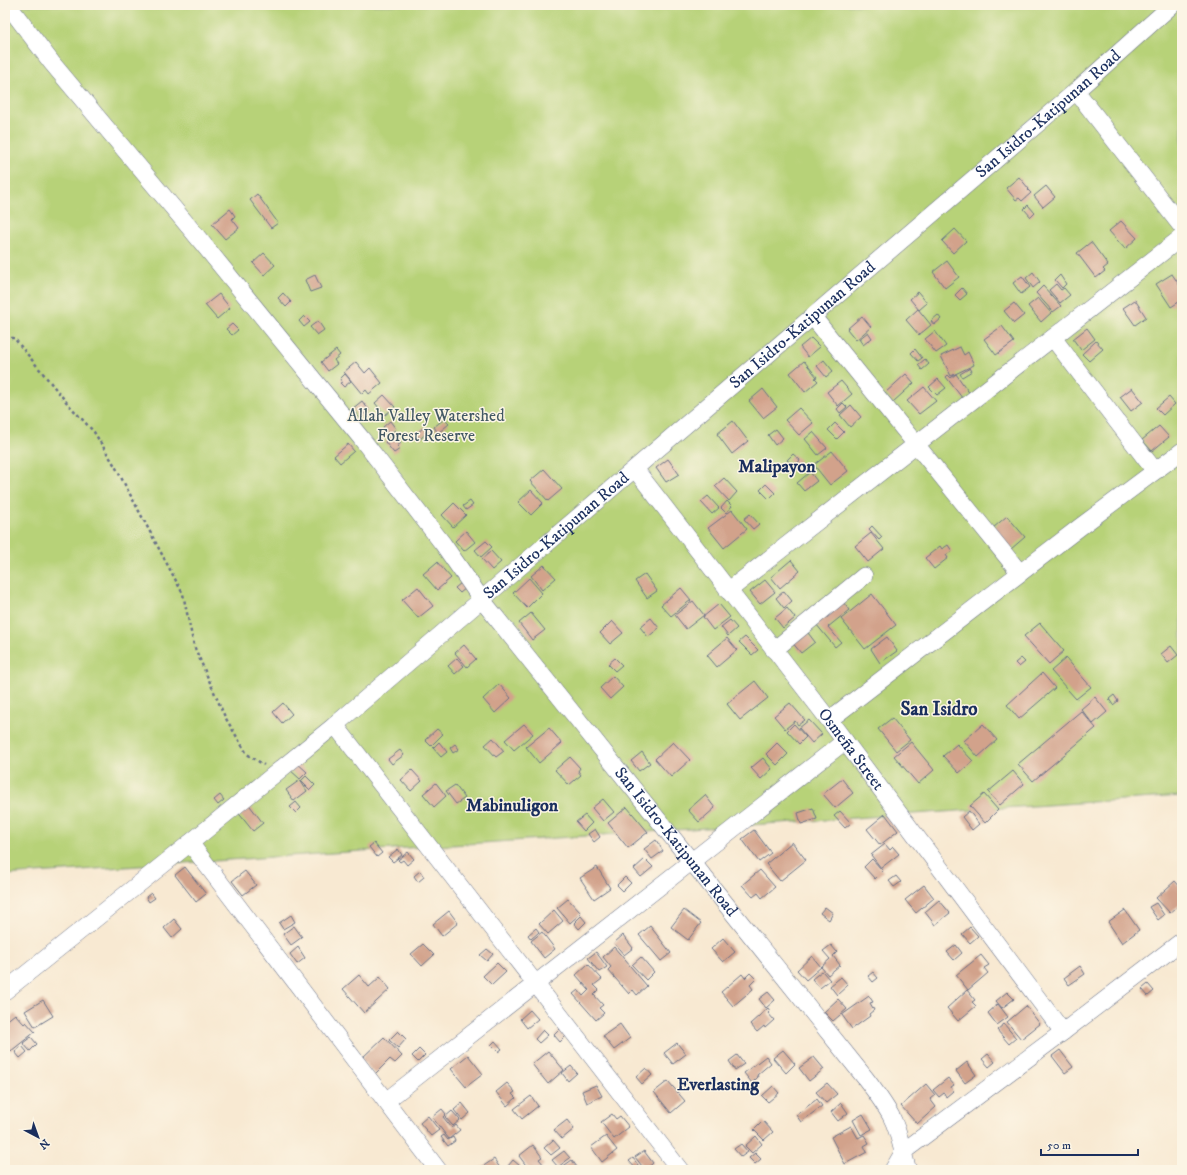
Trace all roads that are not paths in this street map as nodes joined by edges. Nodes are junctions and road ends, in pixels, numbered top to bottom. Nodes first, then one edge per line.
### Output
1 (8, 5) edge
2 (1172, 5) edge
3 (1076, 91) junction
4 (1182, 226) edge
5 (1182, 237) edge
6 (813, 317) junction
7 (1053, 338) junction
8 (916, 445) junction
9 (1182, 451) edge
10 (635, 469) junction
11 (1154, 471) junction
12 (1020, 573) junction
13 (864, 576) dead end
14 (728, 591) junction
15 (482, 600) junction
16 (774, 650) junction
17 (829, 720) junction
18 (335, 725) junction
19 (844, 741) junction
20 (190, 843) junction
21 (692, 861) junction
22 (1182, 942) edge
23 (535, 983) junction
24 (5, 991) edge
25 (1063, 1032) junction
26 (386, 1101) junction
27 (904, 1151) junction
28 (438, 1170) edge
29 (680, 1170) edge
30 (893, 1170) edge
31 (908, 1170) edge

1 - 15 street
2 - 3 street, San Isidro-Katipunan Road
3 - 4 street
3 - 6 street, San Isidro-Katipunan Road
5 - 7 street
6 - 8 street
6 - 10 street, San Isidro-Katipunan Road
7 - 8 street
7 - 11 street
8 - 12 street
8 - 14 street
9 - 11 street
10 - 14 street, Osmeña Street
10 - 15 street, San Isidro-Katipunan Road
11 - 12 street
12 - 17 street
13 - 16 street
14 - 16 street, Osmeña Street
15 - 18 street
15 - 21 street, San Isidro-Katipunan Road
16 - 17 street, Osmeña Street
17 - 19 street, Osmeña Street
18 - 20 street
18 - 23 street
19 - 21 street
19 - 25 street, Osmeña Street
20 - 24 street
20 - 26 street
21 - 23 street
21 - 27 street, San Isidro-Katipunan Road
22 - 25 street
23 - 26 street
23 - 29 street
25 - 27 street
26 - 28 street
27 - 30 street
27 - 31 street, San Isidro-Katipunan Road

